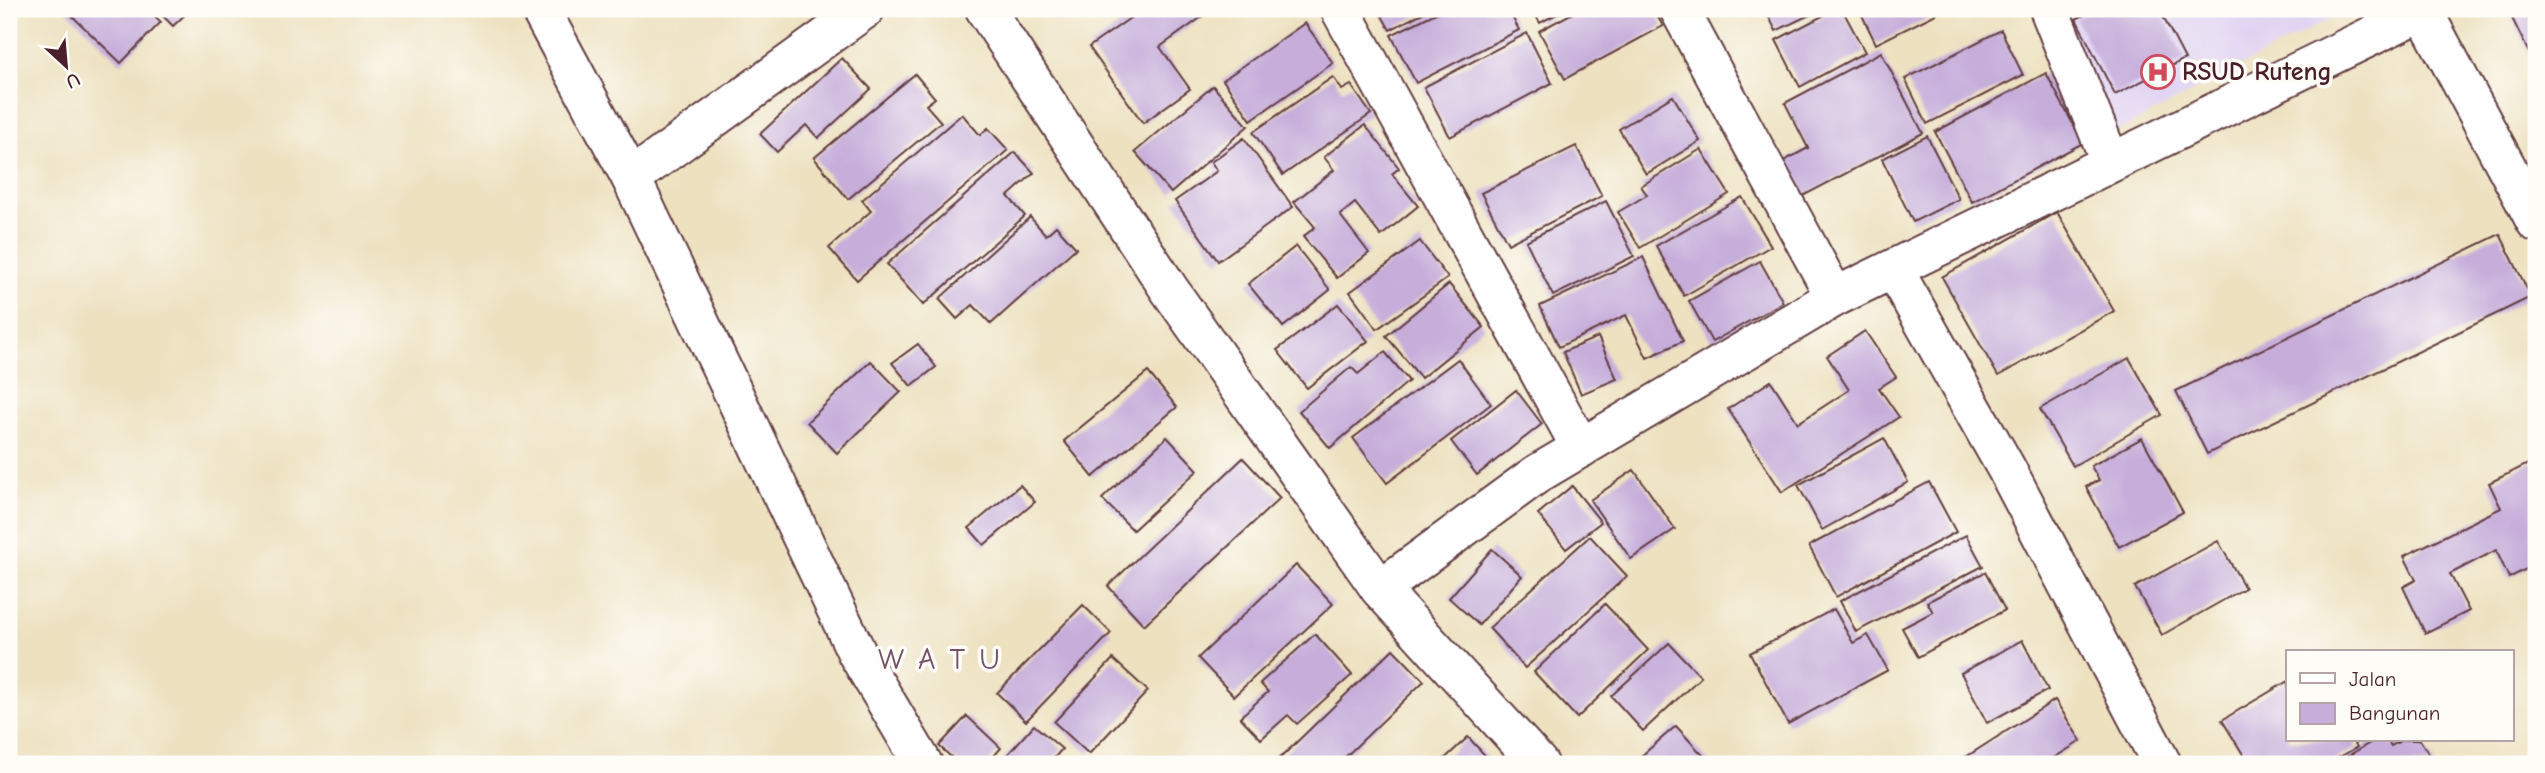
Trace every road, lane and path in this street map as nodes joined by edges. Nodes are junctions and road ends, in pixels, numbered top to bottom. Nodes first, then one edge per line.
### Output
1 (540, 9) edge
2 (865, 9) edge
3 (985, 9) edge
4 (1340, 9) edge
5 (1679, 9) edge
6 (2049, 9) edge
7 (2425, 10) edge
8 (2110, 161) junction
9 (631, 178) junction
10 (2536, 222) edge
11 (1894, 270) junction
12 (1835, 297) junction
13 (1581, 448) junction
14 (1380, 589) junction
15 (923, 764) edge
16 (1539, 764) edge
17 (2162, 764) edge

1 - 9 street
2 - 9 street
3 - 14 street
4 - 13 street
5 - 12 street
6 - 8 street
7 - 8 street
7 - 10 street
8 - 11 street
9 - 15 street
11 - 12 street
11 - 17 street
12 - 13 street
13 - 14 street
14 - 16 street

